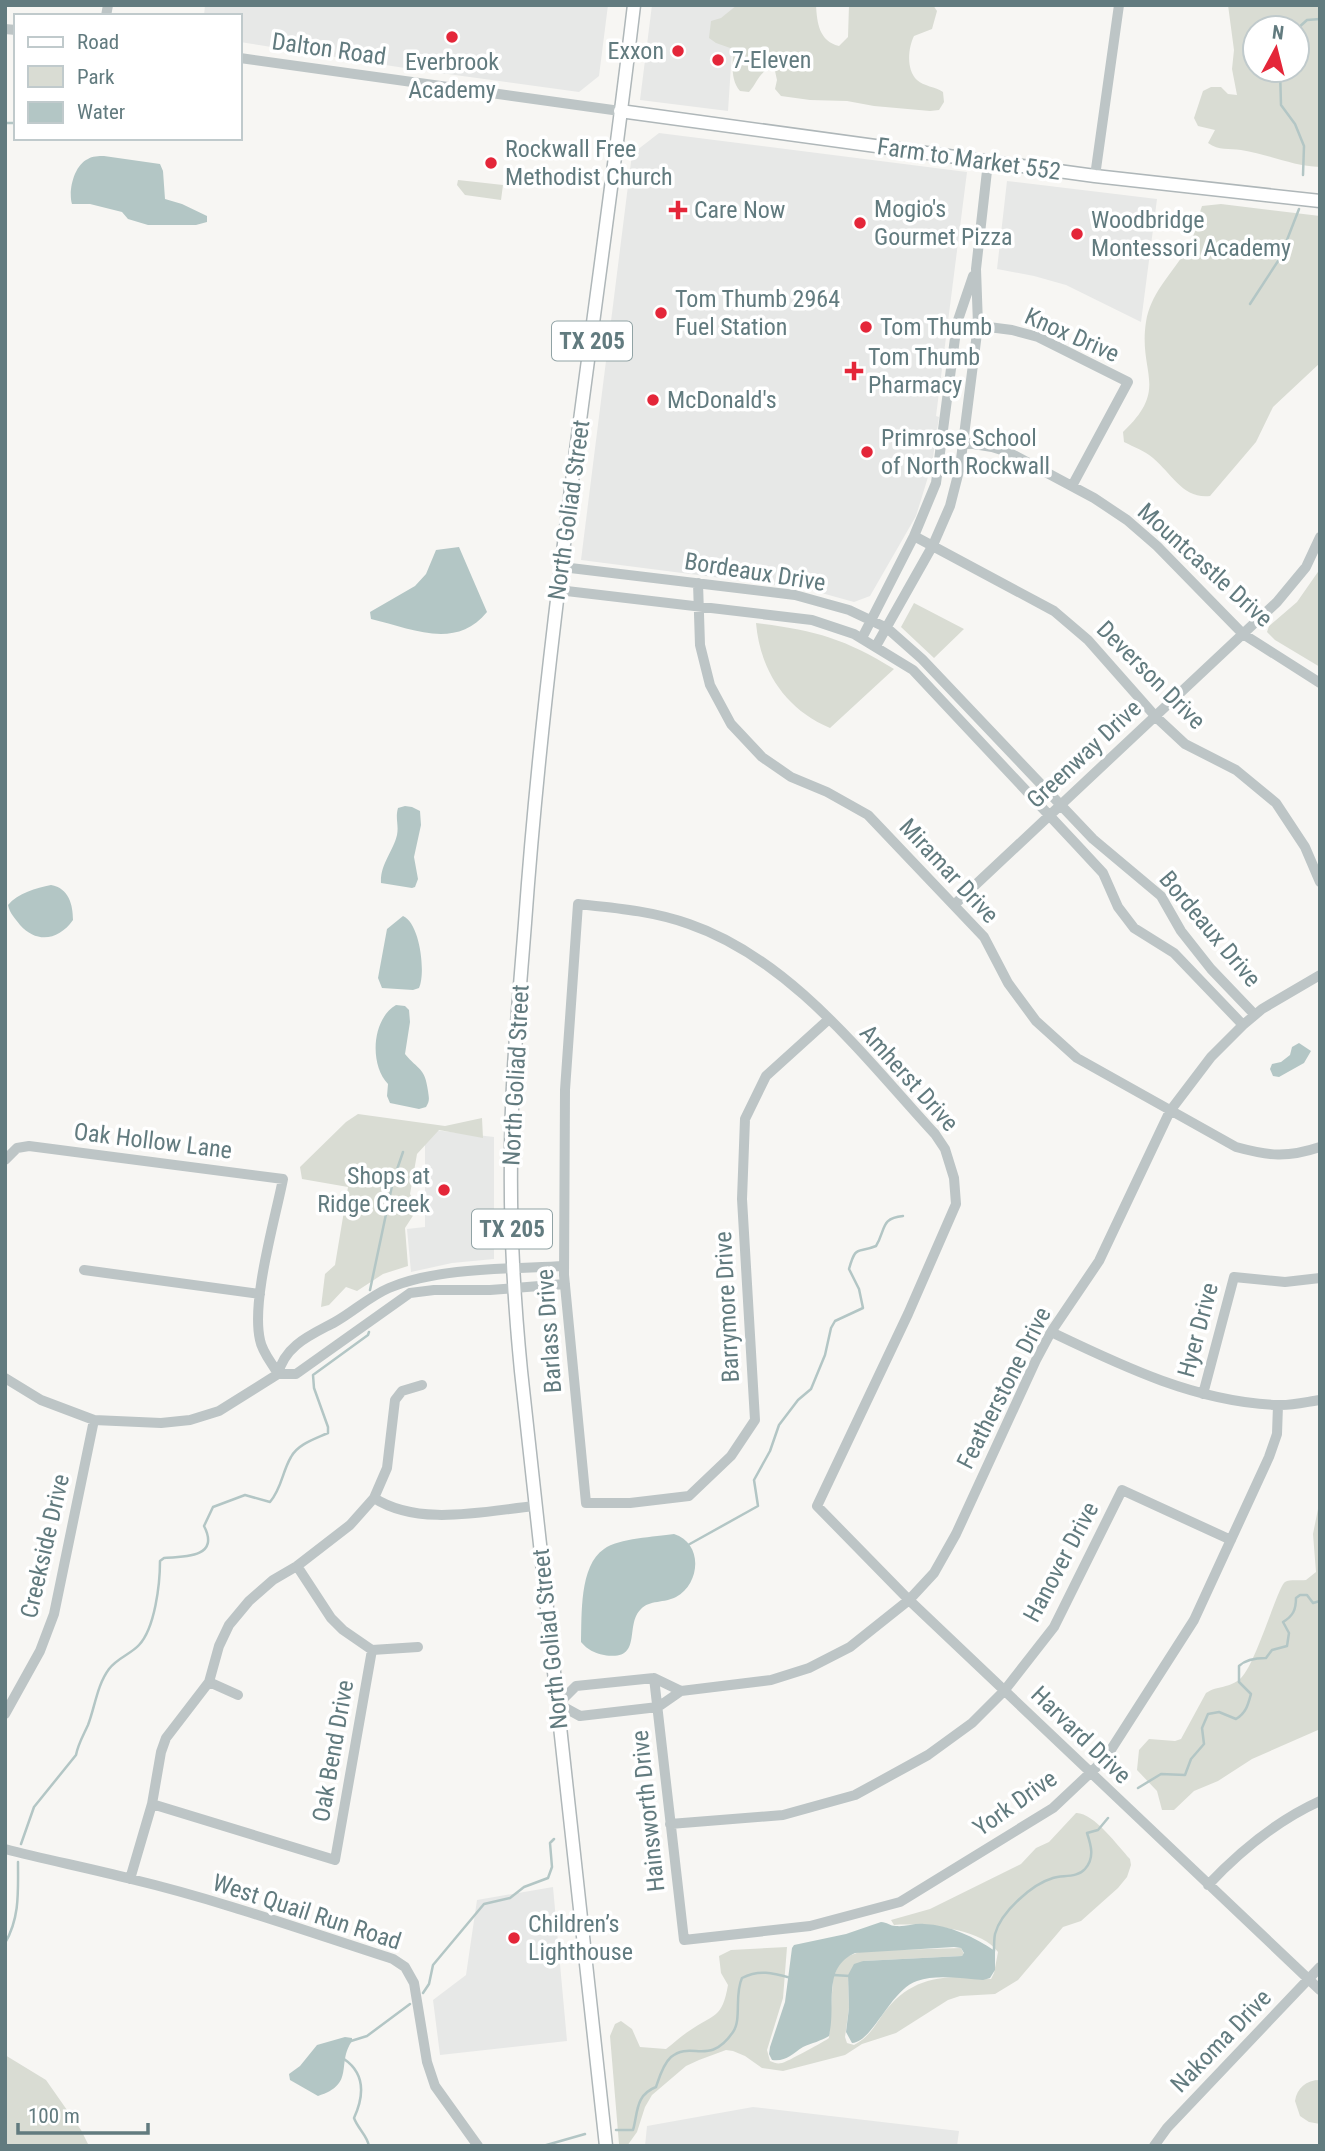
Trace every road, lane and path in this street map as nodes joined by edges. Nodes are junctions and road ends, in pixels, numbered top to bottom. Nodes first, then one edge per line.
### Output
1 (634, 5) edge
2 (1119, 5) edge
3 (242, 58) edge
4 (620, 111) junction
5 (988, 162) junction
6 (1095, 176) junction
7 (1320, 201) edge
8 (976, 269) junction
9 (957, 323) junction
10 (978, 325) junction
11 (943, 439) junction
12 (964, 442) junction
13 (1072, 486) junction
14 (914, 536) junction
15 (1320, 537) edge
16 (933, 545) junction
17 (562, 566) junction
18 (698, 583) junction
19 (558, 590) junction
20 (697, 606) junction
21 (870, 619) junction
22 (887, 628) junction
23 (1243, 634) junction
24 (862, 638) junction
25 (876, 646) junction
26 (1320, 683) edge
27 (1156, 717) junction
28 (983, 724) junction
29 (972, 733) junction
30 (1059, 805) junction
31 (1048, 816) junction
32 (1320, 882) edge
33 (578, 904) joint
34 (955, 904) junction
35 (1320, 975) edge
36 (1255, 1015) junction
37 (829, 1019) junction
38 (1243, 1026) junction
39 (1170, 1111) junction
40 (1320, 1147) edge
41 (5, 1160) edge
42 (564, 1265) junction
43 (514, 1269) junction
44 (84, 1270) dead end
45 (432, 1276) junction
46 (1320, 1278) edge
47 (565, 1284) junction
48 (515, 1288) junction
49 (434, 1290) junction
50 (260, 1294) junction
51 (1051, 1332) junction
52 (278, 1374) junction
53 (5, 1378) edge
54 (422, 1385) dead end
55 (1203, 1394) junction
56 (1320, 1400) edge
57 (1278, 1405) junction
58 (94, 1420) junction
59 (374, 1498) junction
60 (586, 1503) joint
61 (535, 1506) junction
62 (817, 1506) joint
63 (1231, 1540) junction
64 (297, 1566) junction
65 (909, 1601) junction
66 (418, 1647) dead end
67 (372, 1650) junction
68 (654, 1678) junction
69 (209, 1682) junction
70 (681, 1691) junction
71 (1004, 1691) junction
72 (238, 1695) dead end
73 (558, 1704) junction
74 (658, 1707) junction
75 (5, 1714) edge
76 (1090, 1772) junction
77 (1320, 1801) edge
78 (152, 1804) junction
79 (670, 1824) junction
80 (5, 1849) edge
81 (130, 1878) junction
82 (1208, 1885) junction
83 (684, 1940) joint
84 (1320, 1967) edge
85 (1308, 1981) junction
86 (1320, 1990) edge
87 (478, 2146) edge
88 (606, 2146) edge
89 (1154, 2146) edge

1 - 4 main road, North Goliad Street / TX 205
2 - 6 street
3 - 4 street, Dalton Road
4 - 5 main road, Farm to Market 552
4 - 17 main road, North Goliad Street / TX 205
5 - 6 main road, Farm to Market 552
5 - 8 street
6 - 7 main road, Farm to Market 552
8 - 9 street
8 - 10 street
9 - 10 street, Knox Drive
9 - 11 street
10 - 12 street
10 - 13 street, Knox Drive
11 - 12 street, Mountcastle Drive
11 - 14 street
12 - 13 street, Mountcastle Drive
12 - 16 street
13 - 23 street, Mountcastle Drive
14 - 16 street, Deverson Drive
14 - 21 street
15 - 23 street, Greenway Drive
16 - 22 street
16 - 27 street, Deverson Drive
17 - 18 street, Bordeaux Drive
17 - 19 main road, North Goliad Street / TX 205
18 - 20 street, Miramar Drive
18 - 21 street, Bordeaux Drive
19 - 20 street, Bordeaux Drive
19 - 43 main road, North Goliad Street / TX 205
20 - 24 street, Bordeaux Drive
20 - 34 street, Miramar Drive
21 - 22 street, Bordeaux Drive
21 - 24 street
22 - 25 street
22 - 28 street, Bordeaux Drive
23 - 26 street, Mountcastle Drive
23 - 27 street, Greenway Drive
24 - 25 street, Bordeaux Drive
25 - 29 street, Bordeaux Drive
27 - 30 street, Greenway Drive
27 - 32 street, Deverson Drive
28 - 29 street
28 - 30 street, Bordeaux Drive
29 - 31 street, Bordeaux Drive
30 - 31 street, Greenway Drive
30 - 36 street, Bordeaux Drive
31 - 34 street, Greenway Drive
31 - 38 street, Bordeaux Drive
33 - 37 street, Amherst Drive
33 - 42 street, Barlass Drive
34 - 39 street, Miramar Drive
35 - 36 street, Featherstone Drive
36 - 38 street, Featherstone Drive
37 - 60 street, Barrymore Drive
37 - 62 street, Amherst Drive
38 - 39 street, Featherstone Drive
39 - 40 street, Miramar Drive
39 - 51 street, Featherstone Drive
41 - 50 street, Oak Hollow Lane
42 - 43 street
42 - 47 street, Barlass Drive
43 - 45 street
43 - 48 main road, North Goliad Street / TX 205
44 - 50 street
45 - 49 street
45 - 52 street
46 - 55 street, Hyer Drive
47 - 48 street
47 - 60 street, Barlass Drive
48 - 49 street
48 - 61 main road, North Goliad Street / TX 205
49 - 52 street
50 - 52 street
51 - 55 street
51 - 65 street, Featherstone Drive
52 - 58 street
53 - 58 street
54 - 59 street
55 - 57 street
56 - 57 street
57 - 63 street, York Drive
58 - 75 street, Creekside Drive
59 - 61 street
59 - 64 street
61 - 73 main road, North Goliad Street / TX 205
62 - 65 street, Harvard Drive
63 - 71 street, Hanover Drive
63 - 76 street, York Drive
64 - 67 street
64 - 69 street
65 - 70 street, Featherstone Drive
65 - 71 street, Harvard Drive
66 - 67 street
67 - 78 street, Oak Bend Drive
68 - 70 street
68 - 73 street
68 - 74 street, Hainsworth Drive
69 - 72 street
69 - 78 street
70 - 74 street, Featherstone Drive
71 - 76 street, Harvard Drive
71 - 79 street, Hanover Drive
73 - 74 street, Featherstone Drive
73 - 88 main road, North Goliad Street / TX 205
74 - 79 street, Hainsworth Drive
76 - 82 street, Harvard Drive
76 - 83 street, York Drive
77 - 82 street
78 - 81 street
79 - 83 street, Hainsworth Drive
80 - 81 street, West Quail Run Road
81 - 87 street, West Quail Run Road
82 - 85 street, Harvard Drive
84 - 85 street, Nakoma Drive
85 - 86 street, Harvard Drive
85 - 89 street, Nakoma Drive

